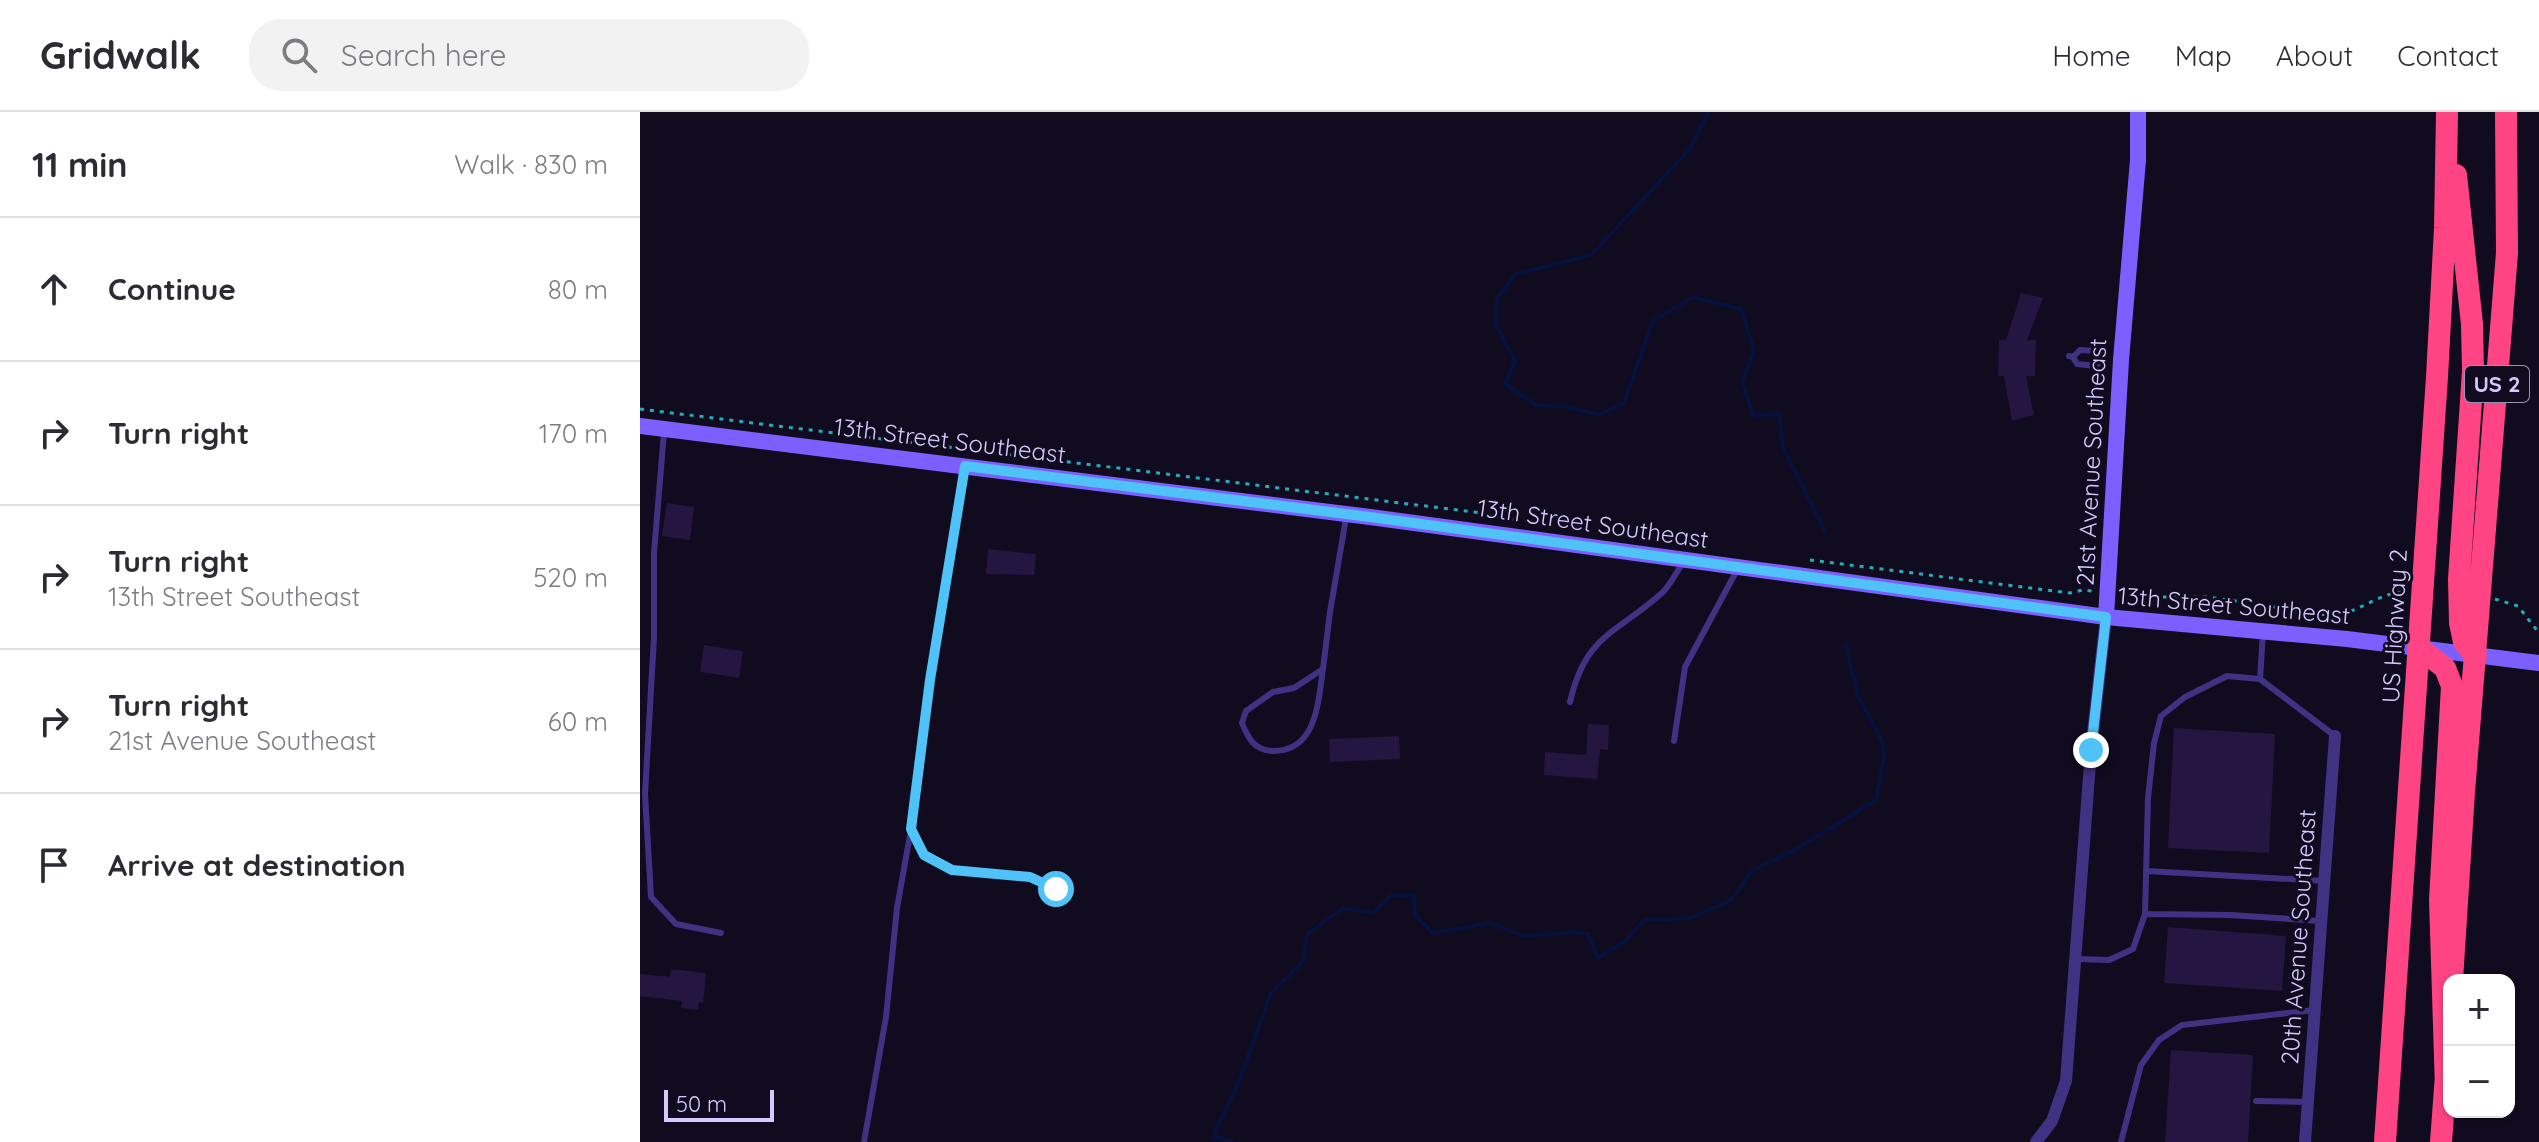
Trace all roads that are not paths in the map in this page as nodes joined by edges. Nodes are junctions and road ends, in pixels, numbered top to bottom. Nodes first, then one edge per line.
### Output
1 (2138, 112) edge
2 (2506, 112) edge
3 (2447, 113) edge
4 (2103, 359) junction
5 (2121, 360) junction
6 (640, 426) edge
7 (665, 428) junction
8 (965, 466) junction
9 (1347, 514) junction
10 (1684, 561) junction
11 (1738, 567) junction
12 (2106, 617) junction
13 (2263, 631) junction
14 (2419, 648) junction
15 (2476, 656) junction
16 (2539, 663) edge
17 (1323, 669) junction
18 (2260, 679) junction
19 (1570, 702) dead end
20 (2335, 736) joint
21 (1674, 741) dead end
22 (911, 829) junction
23 (2146, 871) junction
24 (2324, 881) junction
25 (1056, 889) dead end
26 (2145, 914) junction
27 (2321, 921) junction
28 (721, 933) dead end
29 (2075, 959) junction
30 (2452, 974) edge
31 (2315, 1010) junction
32 (2445, 1046) edge
33 (2256, 1101) dead end
34 (2309, 1102) junction
35 (2443, 1118) edge
36 (864, 1142) edge
37 (2036, 1142) edge
38 (2121, 1142) edge
39 (2305, 1142) edge
40 (2385, 1142) edge
41 (2441, 1142) edge

1 - 5 street, 21st Avenue Southeast
2 - 15 highway, US 2
3 - 14 highway, US Highway 2 / US 2
3 - 15 highway
4 - 4 lane
4 - 5 lane
5 - 12 street, 21st Avenue Southeast
6 - 7 street, 13th Street Southeast
7 - 8 street, 13th Street Southeast
7 - 28 lane
8 - 9 street, 13th Street Southeast
8 - 22 lane
9 - 10 street, 13th Street Southeast
9 - 17 lane
10 - 11 street, 13th Street Southeast
10 - 19 lane
11 - 12 street, 13th Street Southeast
11 - 21 lane
12 - 13 street, 13th Street Southeast
12 - 29 street, 21st Avenue Southeast
13 - 14 street, 13th Street Southeast
13 - 18 lane
14 - 15 street, 13th Street Southeast
14 - 32 highway
14 - 40 highway, US Highway 2 / US 2
15 - 16 street, 13th Street Southeast
15 - 30 highway, US 2
17 - 17 lane
18 - 20 lane
18 - 23 lane
20 - 24 street, 20th Avenue Southeast
22 - 25 lane
22 - 36 lane
23 - 24 lane
23 - 26 lane
24 - 27 street, 20th Avenue Southeast
26 - 27 lane
26 - 29 lane
27 - 31 street, 20th Avenue Southeast
29 - 37 street, 21st Avenue Southeast
31 - 34 street, 20th Avenue Southeast
31 - 38 lane
33 - 34 lane
34 - 39 street, 20th Avenue Southeast
35 - 41 highway

